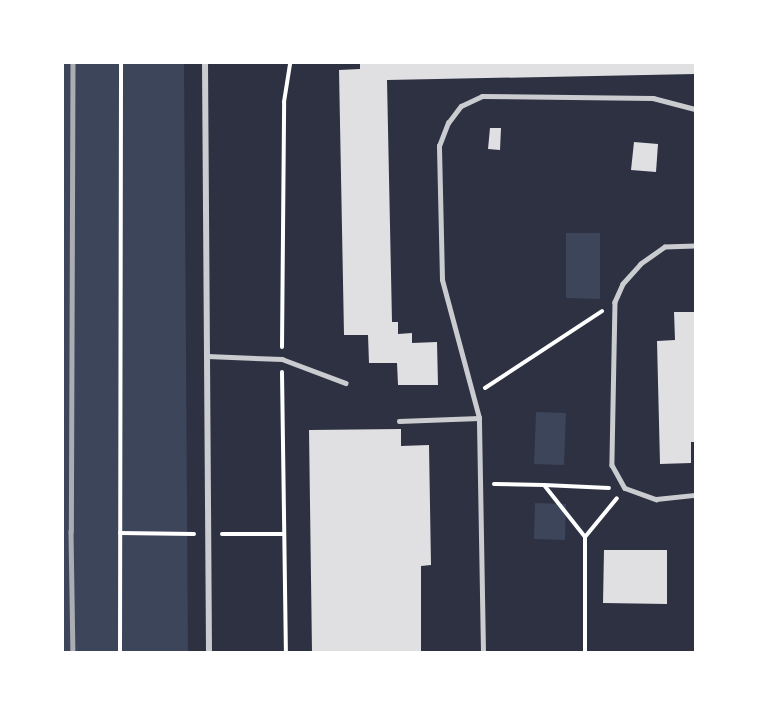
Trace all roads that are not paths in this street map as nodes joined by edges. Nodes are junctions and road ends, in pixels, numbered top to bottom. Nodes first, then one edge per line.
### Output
1 (205, 63) edge
2 (695, 109) edge
3 (695, 246) edge
4 (207, 356) junction
5 (346, 383) dead end
6 (479, 418) junction
7 (399, 421) dead end
8 (695, 495) edge
9 (209, 652) edge
10 (483, 652) edge

1 - 4 street
2 - 6 lane
3 - 8 lane
4 - 5 lane
4 - 9 street
6 - 7 lane
6 - 10 lane

